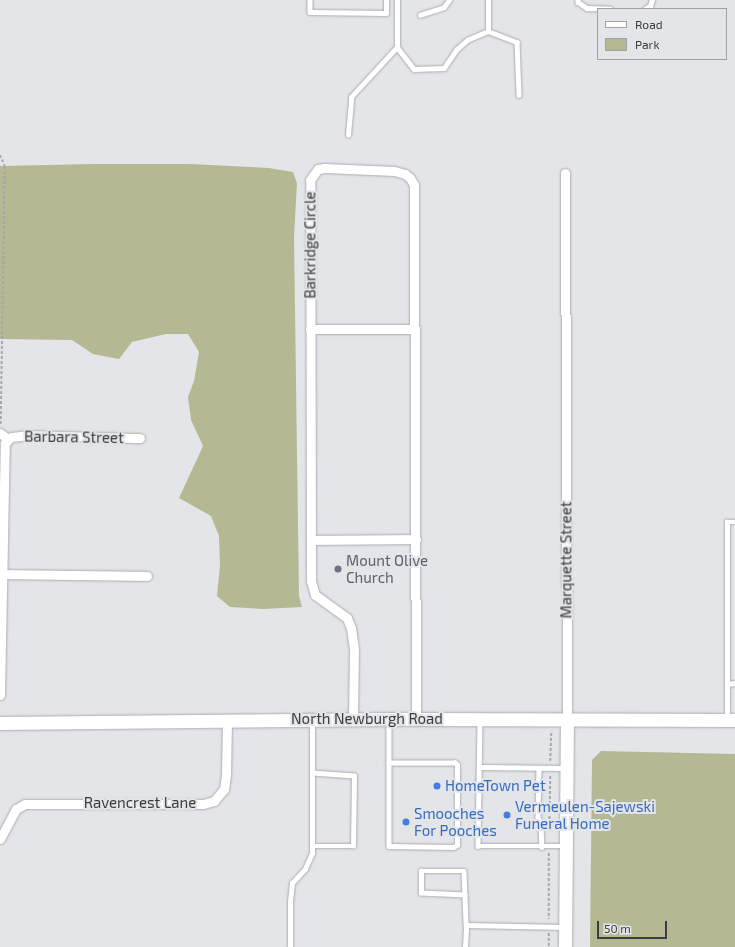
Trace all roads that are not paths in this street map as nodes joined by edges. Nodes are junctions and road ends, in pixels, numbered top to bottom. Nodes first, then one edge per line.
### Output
1 (310, 0) edge
2 (386, 0) edge
3 (397, 0) edge
4 (449, 0) edge
5 (488, 0) edge
6 (578, 0) edge
7 (652, 0) edge
8 (597, 8) edge
9 (647, 8) edge
10 (420, 15) dead end
11 (488, 31) junction
12 (397, 47) junction
13 (519, 95) dead end
14 (348, 135) dead end
15 (565, 173) dead end
16 (310, 329) junction
17 (415, 329) junction
18 (3, 435) edge
19 (140, 438) dead end
20 (735, 522) edge
21 (416, 539) junction
22 (311, 540) junction
23 (3, 574) junction
24 (147, 576) dead end
25 (735, 683) edge
26 (727, 684) junction
27 (0, 695) edge
28 (312, 719) junction
29 (353, 719) junction
30 (389, 719) junction
31 (416, 719) junction
32 (480, 719) junction
33 (567, 719) junction
34 (227, 720) junction
35 (731, 720) edge
36 (0, 723) edge
37 (389, 763) junction
38 (479, 767) junction
39 (539, 768) junction
40 (567, 768) junction
41 (313, 773) junction
42 (0, 839) edge
43 (312, 846) junction
44 (566, 846) junction
45 (542, 847) junction
46 (465, 895) junction
47 (466, 925) junction
48 (565, 926) junction
49 (290, 947) edge
50 (465, 947) edge
51 (565, 947) edge

1 - 2 lane
3 - 12 lane
4 - 10 lane
5 - 11 lane
6 - 8 lane
7 - 9 lane
11 - 12 lane
11 - 13 lane
12 - 14 lane
15 - 33 street, Marquette Street
16 - 17 street
16 - 17 street, Barkridge Circle
16 - 22 street, Barkridge Circle
17 - 21 street, Barkridge Circle
18 - 19 street, Barbara Street
18 - 23 street
20 - 26 lane
21 - 22 street
21 - 31 street, Barkridge Circle
22 - 29 street, Barkridge Circle
23 - 24 street
23 - 27 street
25 - 26 lane
26 - 35 lane
28 - 29 main road, North Newburgh Road
28 - 34 main road, North Newburgh Road
28 - 41 lane
29 - 30 main road, North Newburgh Road
30 - 31 main road, North Newburgh Road
30 - 37 lane
31 - 32 main road, North Newburgh Road
32 - 33 main road, North Newburgh Road
32 - 38 lane
33 - 35 main road, North Newburgh Road
33 - 40 main road, Marquette Street
34 - 36 main road, North Newburgh Road
34 - 42 street, Ravencrest Lane
37 - 37 lane
38 - 39 lane
38 - 45 lane
39 - 40 lane
39 - 45 lane
40 - 44 main road, Marquette Street
41 - 43 lane
41 - 43 lane
43 - 49 lane
44 - 45 lane
44 - 48 main road, Marquette Street
46 - 46 lane
46 - 47 lane
47 - 48 lane
47 - 50 lane
48 - 51 main road, Marquette Street

